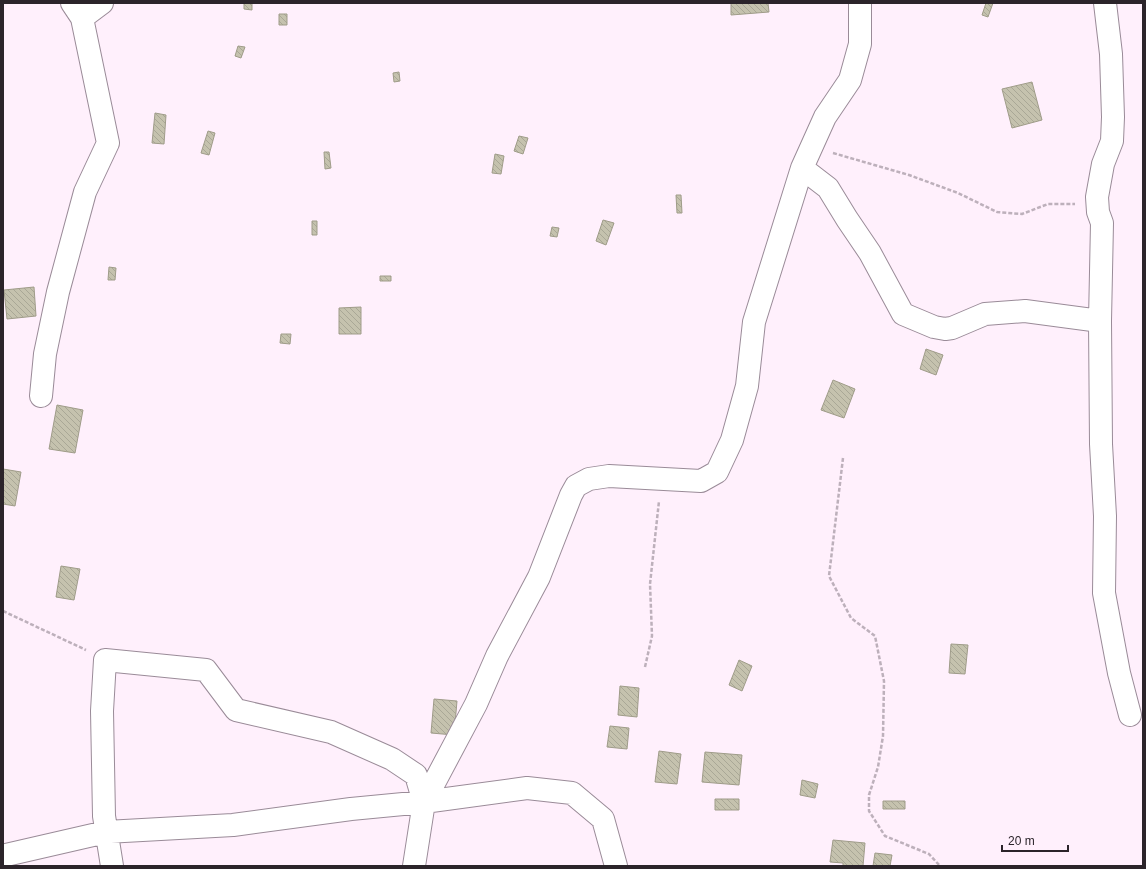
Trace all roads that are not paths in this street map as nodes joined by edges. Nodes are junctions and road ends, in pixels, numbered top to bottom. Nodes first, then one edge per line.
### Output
1 (102, 3) edge
2 (860, 3) edge
3 (1105, 3) edge
4 (77, 11) edge
5 (806, 160) junction
6 (1100, 321) junction
7 (41, 396) dead end
8 (1130, 715) dead end
9 (424, 802) junction
10 (106, 832) junction
11 (3, 857) edge
12 (112, 866) edge
13 (414, 866) edge
14 (616, 866) edge

1 - 4 street
2 - 5 street
3 - 6 street
4 - 7 street
5 - 6 street
5 - 9 street
6 - 8 street
9 - 10 street
9 - 10 street
9 - 13 street
9 - 14 street
10 - 11 street
10 - 12 street

